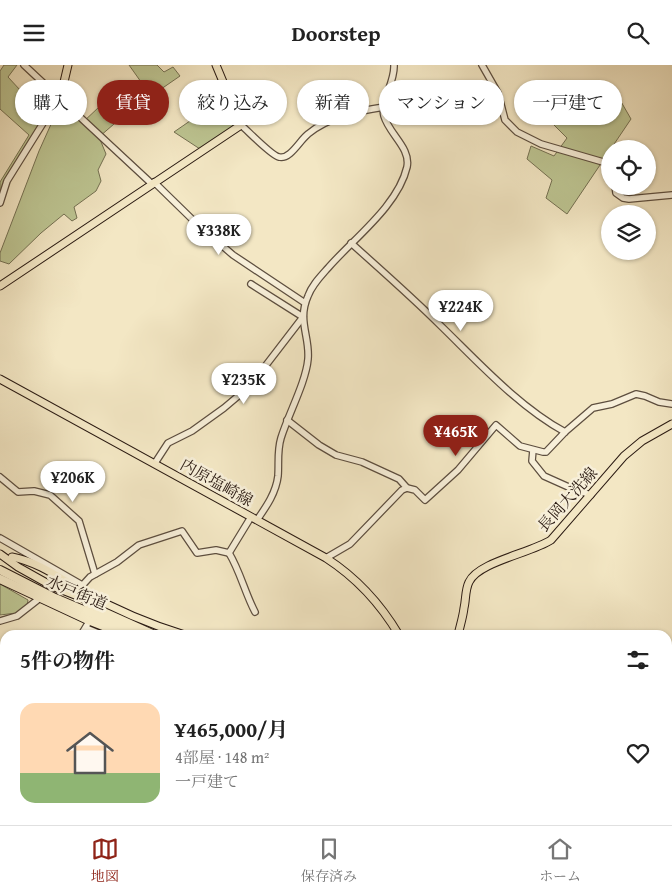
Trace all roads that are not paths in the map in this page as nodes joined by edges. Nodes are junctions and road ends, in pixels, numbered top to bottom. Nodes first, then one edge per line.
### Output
1 (24, 65) edge
2 (68, 65) edge
3 (216, 65) edge
4 (394, 65) edge
5 (482, 65) edge
6 (40, 80) edge
7 (64, 80) edge
8 (222, 80) edge
9 (392, 80) edge
10 (379, 108) edge
11 (87, 123) edge
12 (42, 125) edge
13 (241, 125) joint
14 (389, 125) edge
15 (601, 162) edge
16 (153, 183) junction
17 (619, 195) edge
18 (672, 195) edge
19 (0, 203) edge
20 (351, 243) junction
21 (251, 284) dead end
22 (0, 286) edge
23 (305, 303) junction
24 (303, 317) junction
25 (0, 379) edge
26 (672, 404) edge
27 (287, 420) junction
28 (672, 424) edge
29 (565, 433) junction
30 (533, 450) junction
31 (155, 463) junction
32 (0, 477) edge
33 (407, 488) junction
34 (591, 495) junction
35 (254, 519) junction
36 (0, 538) edge
37 (229, 553) junction
38 (0, 554) edge
39 (12, 557) dead end
40 (326, 558) junction
41 (1, 574) edge
42 (95, 574) junction
43 (80, 587) junction
44 (60, 590) junction
45 (40, 599) junction
46 (122, 612) junction
47 (255, 613) dead end
48 (0, 621) edge
49 (87, 624) junction
50 (84, 630) edge
51 (96, 630) edge
52 (109, 630) edge
53 (130, 630) edge
54 (145, 630) edge
55 (170, 630) edge
56 (396, 630) edge
57 (459, 630) edge

1 - 6 street
2 - 7 main road
3 - 8 main road
4 - 9 street
5 - 15 street
10 - 13 street
11 - 16 street
12 - 19 street
13 - 16 main road
14 - 20 street
16 - 22 main road
16 - 23 street
17 - 18 street
20 - 23 street
20 - 29 street
21 - 24 street
23 - 24 street
24 - 27 street
24 - 31 street
25 - 31 main road, 内原塩崎線
26 - 29 street
27 - 33 street
27 - 35 street
28 - 34 main road, 長岡大洗線
29 - 30 street
30 - 33 street
30 - 34 street
31 - 35 main road, 内原塩崎線
32 - 42 street
33 - 40 street
34 - 57 main road, 長岡大洗線
35 - 37 street
35 - 40 main road, 内原塩崎線
36 - 43 street
37 - 42 street
37 - 47 street
38 - 44 main road
39 - 43 main road
40 - 56 main road, 内原塩崎線
41 - 45 highway, 水戸街道
41 - 53 highway, 水戸街道
42 - 43 street
43 - 46 main road
44 - 46 main road
44 - 54 main road
45 - 48 street
45 - 49 highway, 水戸街道
46 - 55 main road
49 - 50 street
49 - 51 street
49 - 52 highway, 水戸街道

